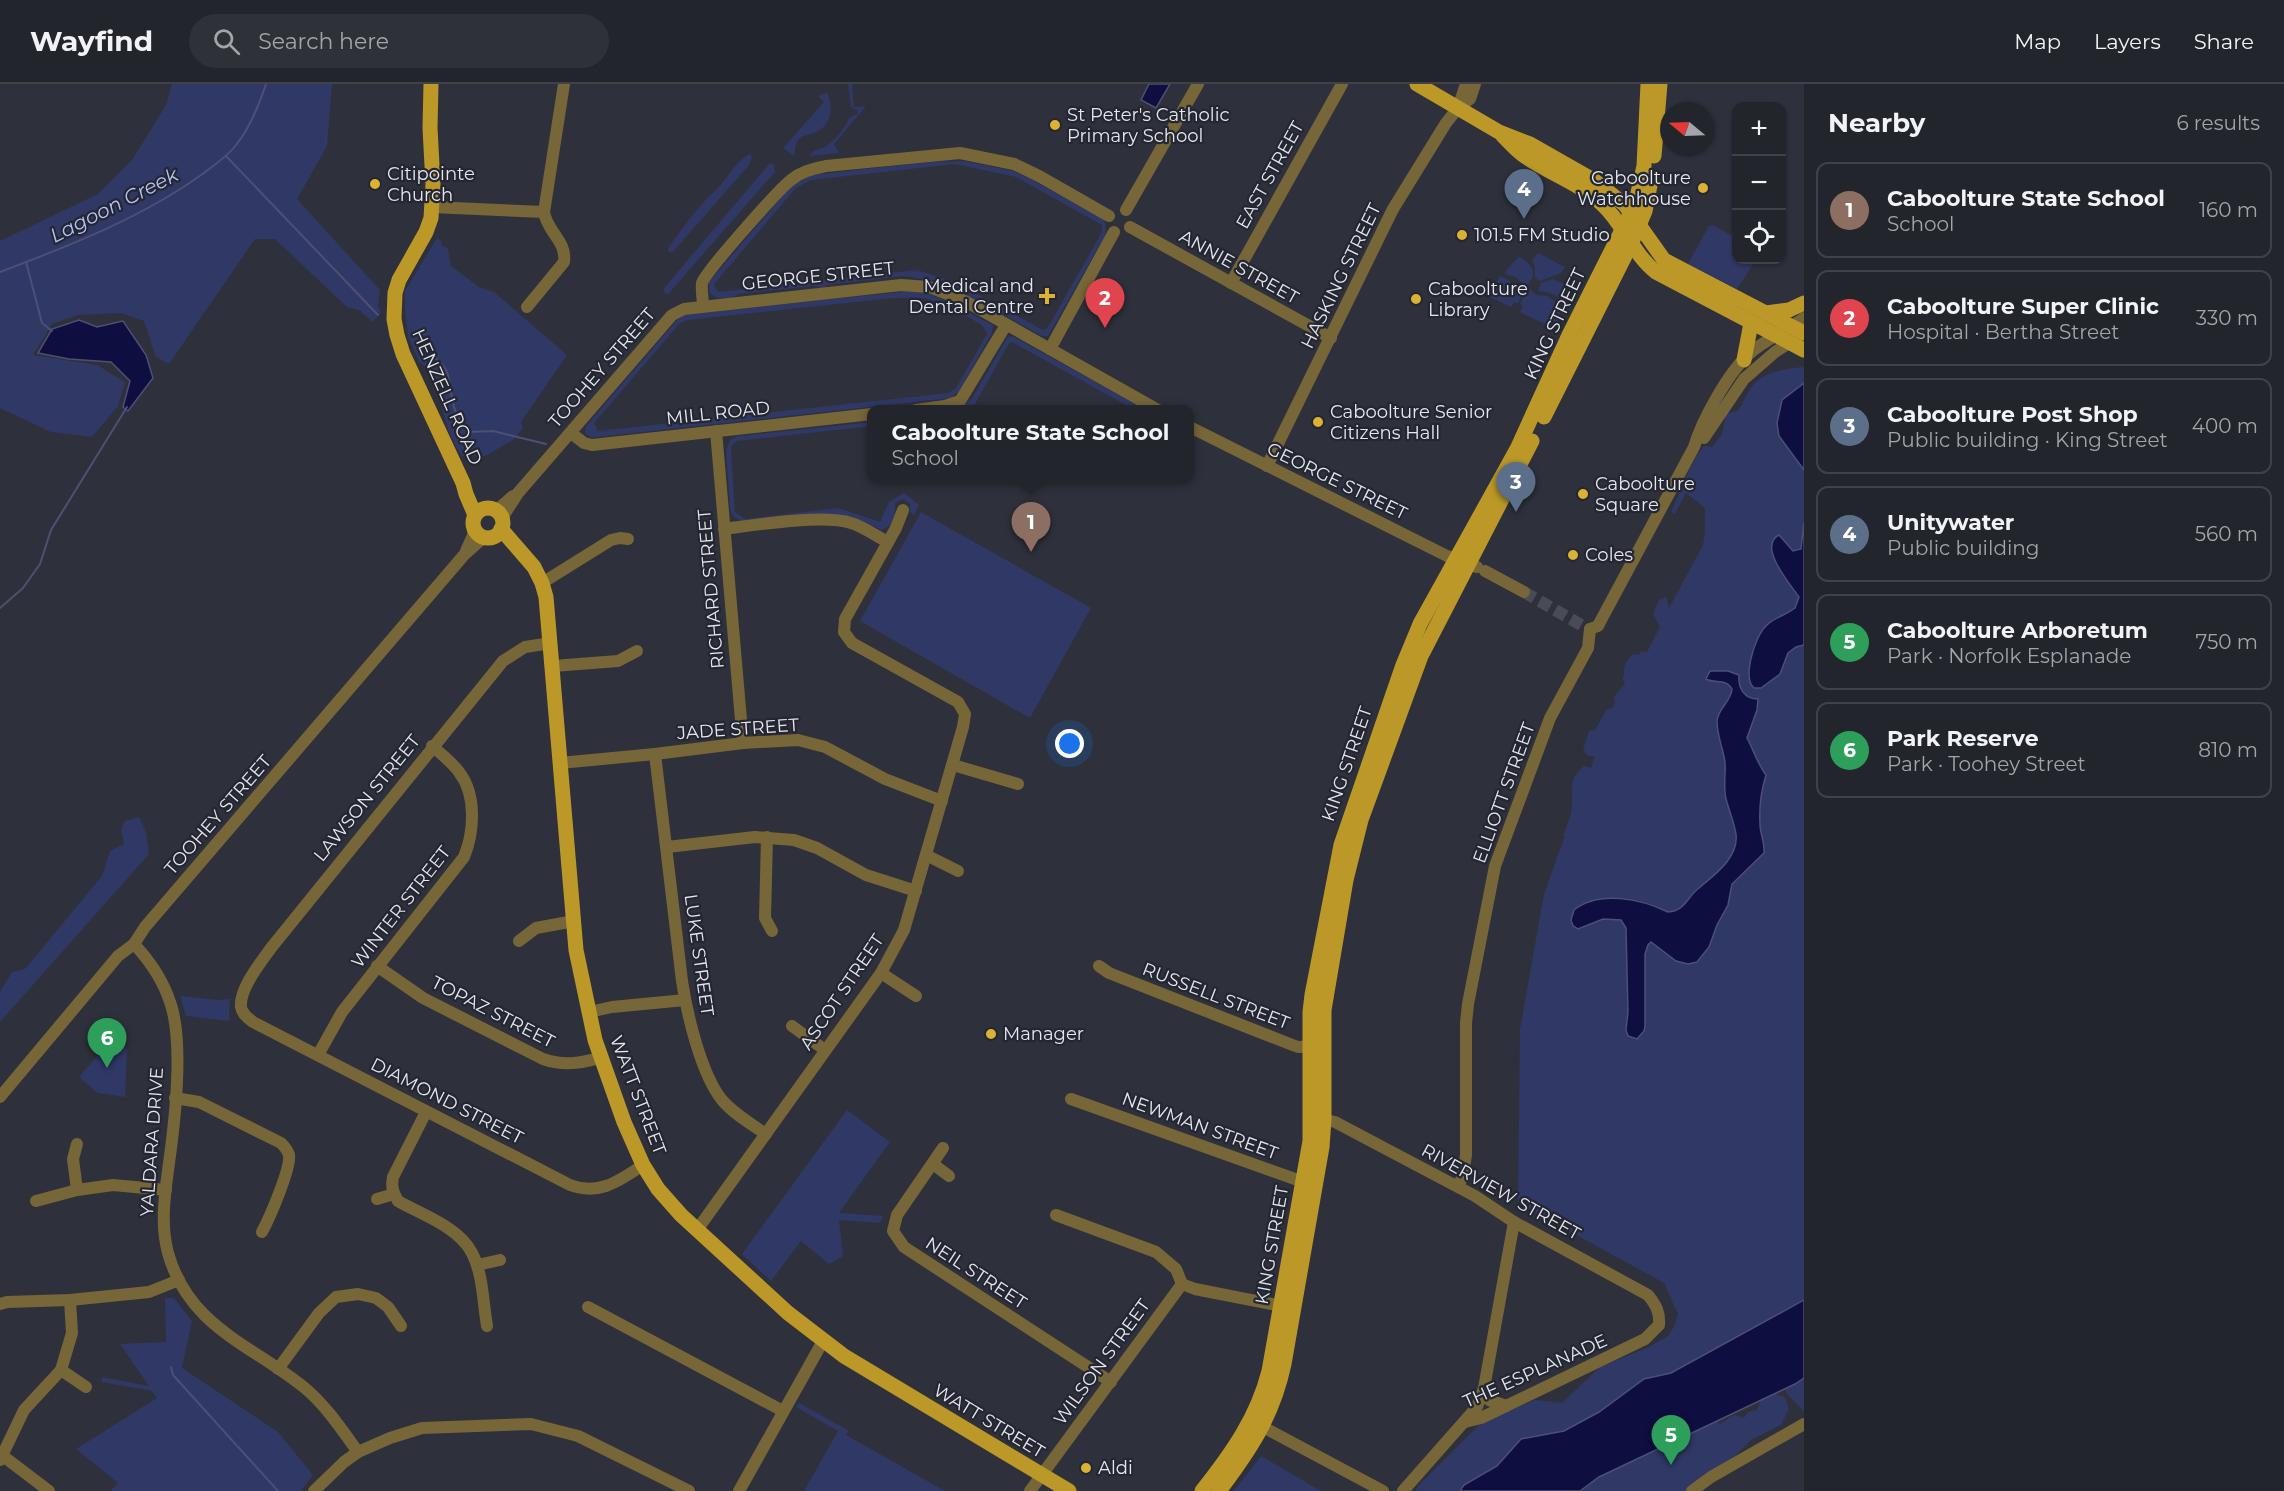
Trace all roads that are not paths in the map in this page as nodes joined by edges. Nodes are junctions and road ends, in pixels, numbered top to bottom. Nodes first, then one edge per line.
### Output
1 (431, 84) edge
2 (564, 84) edge
3 (1198, 84) edge
4 (1342, 84) edge
5 (1417, 84) edge
6 (1466, 84) edge
7 (1475, 84) edge
8 (1648, 84) edge
9 (1660, 84) edge
10 (1458, 108) junction
11 (1498, 132) junction
12 (432, 207) junction
13 (1126, 210) junction
14 (544, 212) junction
15 (1109, 216) junction
16 (1635, 218) junction
17 (1130, 227) junction
18 (1622, 230) junction
19 (1114, 232) junction
20 (1631, 244) junction
21 (1231, 283) junction
22 (1804, 303) edge
23 (703, 306) junction
24 (527, 307) dead end
25 (1766, 314) junction
26 (1751, 323) junction
27 (1006, 325) junction
28 (1801, 328) edge
29 (1331, 338) junction
30 (1782, 339) junction
31 (1050, 349) junction
32 (1804, 350) edge
33 (1744, 360) junction
34 (948, 405) edge
35 (1149, 405) edge
36 (867, 415) edge
37 (1194, 429) edge
38 (716, 431) junction
39 (571, 433) junction
40 (1694, 447) junction
41 (1267, 466) junction
42 (903, 510) dead end
43 (489, 523) junction
44 (724, 529) junction
45 (628, 539) dead end
46 (888, 542) junction
47 (1472, 565) junction
48 (542, 583) junction
49 (1524, 592) tunnel mouth
50 (551, 643) junction
51 (637, 651) dead end
52 (553, 666) junction
53 (743, 743) junction
54 (432, 746) junction
55 (655, 754) junction
56 (560, 763) junction
57 (952, 765) junction
58 (1018, 784) dead end
59 (942, 801) junction
60 (767, 837) junction
61 (667, 847) junction
62 (926, 855) junction
63 (958, 871) dead end
64 (916, 891) junction
65 (574, 921) junction
66 (772, 931) dead end
67 (519, 941) dead end
68 (134, 944) junction
69 (377, 966) junction
70 (1099, 966) dead end
71 (881, 974) junction
72 (916, 996) dead end
73 (685, 1000) junction
74 (241, 1008) joint
75 (589, 1012) junction
76 (792, 1026) dead end
77 (1317, 1046) junction
78 (825, 1050) junction
79 (318, 1055) junction
80 (601, 1058) junction
81 (0, 1097) edge
82 (176, 1098) junction
83 (1071, 1099) dead end
84 (426, 1112) junction
85 (1318, 1118) junction
86 (766, 1134) junction
87 (77, 1144) dead end
88 (943, 1148) dead end
89 (933, 1164) junction
90 (643, 1165) junction
91 (949, 1176) dead end
92 (1310, 1184) junction
93 (1458, 1186) junction
94 (77, 1190) junction
95 (165, 1190) junction
96 (394, 1194) junction
97 (376, 1199) dead end
98 (36, 1201) dead end
99 (1056, 1215) dead end
100 (1514, 1222) junction
101 (697, 1230) junction
102 (262, 1232) dead end
103 (500, 1260) dead end
104 (477, 1265) junction
105 (179, 1280) junction
106 (1182, 1284) junction
107 (70, 1300) junction
108 (0, 1304) edge
109 (588, 1307) dead end
110 (1287, 1307) junction
111 (1660, 1316) joint
112 (400, 1326) dead end
113 (487, 1326) dead end
114 (823, 1341) junction
115 (278, 1369) junction
116 (61, 1370) junction
117 (1111, 1382) junction
118 (86, 1387) dead end
119 (1484, 1388) junction
120 (1506, 1406) junction
121 (783, 1411) junction
122 (1465, 1422) junction
123 (1804, 1424) edge
124 (1263, 1427) junction
125 (358, 1452) junction
126 (1, 1458) edge
127 (1042, 1475) junction
128 (49, 1491) edge
129 (314, 1491) edge
130 (689, 1491) edge
131 (739, 1491) edge
132 (1030, 1491) edge
133 (1069, 1491) edge
134 (1202, 1491) edge
135 (1219, 1491) edge
136 (1383, 1491) edge
137 (1402, 1491) edge
138 (1692, 1491) edge

1 - 12 main road, HENZELL ROAD
2 - 14 street
3 - 13 street
4 - 21 street, EAST STREET
5 - 10 main road
6 - 10 street
7 - 10 street, HASKING STREET
8 - 16 main road, KING STREET
9 - 16 main road, KING STREET
10 - 11 main road
10 - 29 street, HASKING STREET
11 - 16 main road
11 - 18 main road
12 - 14 street
12 - 43 main road, HENZELL ROAD
13 - 15 street
13 - 17 street
14 - 24 street
15 - 19 street
15 - 23 street
16 - 18 main road, KING STREET
16 - 20 main road, KING STREET
16 - 25 main road
17 - 19 street
17 - 21 street, ANNIE STREET
18 - 20 main road
18 - 47 main road, KING STREET
19 - 31 street
20 - 26 main road
20 - 47 main road, KING STREET
21 - 29 street, ANNIE STREET
22 - 25 main road
23 - 27 street, GEORGE STREET
23 - 39 street, TOOHEY STREET
25 - 28 main road
26 - 30 main road
26 - 33 main road
27 - 31 street, GEORGE STREET
27 - 34 street
28 - 30 street
29 - 41 street, HASKING STREET
30 - 32 main road
30 - 33 street, ELLIOTT STREET
30 - 40 street, ELLIOTT STREET
31 - 35 street, GEORGE STREET
33 - 40 street, ELLIOTT STREET
36 - 38 street, MILL ROAD
37 - 41 street, GEORGE STREET
38 - 39 street, MILL ROAD
38 - 44 street, RICHARD STREET
39 - 43 street, TOOHEY STREET
40 - 93 street, ELLIOTT STREET
41 - 47 street, GEORGE STREET
42 - 46 street
43 - 48 main road, WATT STREET
43 - 68 street, TOOHEY STREET
44 - 46 street
44 - 53 street, RICHARD STREET
45 - 48 street
46 - 57 street, ASCOT STREET
47 - 49 street, GEORGE STREET
47 - 77 main road, KING STREET
48 - 50 main road, WATT STREET
50 - 52 main road, WATT STREET
50 - 54 street, LAWSON STREET
51 - 52 street
52 - 56 main road, WATT STREET
53 - 55 street, JADE STREET
53 - 59 street, JADE STREET
54 - 69 street, WINTER STREET
54 - 74 street, LAWSON STREET
55 - 56 street, JADE STREET
55 - 61 street, LUKE STREET
56 - 65 main road, WATT STREET
57 - 58 street
57 - 59 street, ASCOT STREET
59 - 62 street, ASCOT STREET
60 - 61 street
60 - 64 street
60 - 66 street
61 - 73 street, LUKE STREET
62 - 63 street
62 - 64 street, ASCOT STREET
64 - 71 street, ASCOT STREET
65 - 67 street
65 - 75 main road, WATT STREET
68 - 81 street, TOOHEY STREET
68 - 82 street, YALDARA DRIVE
69 - 79 street, WINTER STREET
69 - 80 street, TOPAZ STREET
70 - 77 street, RUSSELL STREET
71 - 72 street
71 - 78 street, ASCOT STREET
73 - 75 street
73 - 86 street, LUKE STREET
74 - 79 street, DIAMOND STREET
75 - 80 main road, WATT STREET
76 - 78 street
77 - 85 main road, KING STREET
78 - 86 street, ASCOT STREET
79 - 84 street, DIAMOND STREET
80 - 90 main road, WATT STREET
82 - 95 street, YALDARA DRIVE
82 - 102 street
83 - 92 street, NEWMAN STREET
84 - 90 street, DIAMOND STREET
84 - 96 street
85 - 92 main road, KING STREET
85 - 93 street, RIVERVIEW STREET
86 - 101 street, ASCOT STREET
87 - 94 street
88 - 89 street, NEIL STREET
89 - 91 street
89 - 117 street, NEIL STREET
90 - 101 main road, WATT STREET
92 - 110 main road, KING STREET
93 - 100 street, RIVERVIEW STREET
94 - 95 street
94 - 98 street
95 - 105 street, YALDARA DRIVE
96 - 97 street
96 - 104 street
99 - 106 street
100 - 111 street, RIVERVIEW STREET
100 - 119 street
101 - 114 main road, WATT STREET
103 - 104 street
104 - 113 street
105 - 107 street
105 - 115 street, YALDARA DRIVE
106 - 110 street
106 - 117 street, WILSON STREET
107 - 108 street
107 - 116 street
109 - 121 street
110 - 124 main road, KING STREET
110 - 134 main road, KING STREET
111 - 120 street, THE ESPLANADE
112 - 115 street
114 - 121 street
114 - 127 main road, WATT STREET
115 - 125 street, YALDARA DRIVE
116 - 118 street
116 - 126 street
117 - 127 street, WILSON STREET
119 - 120 street
119 - 122 street
120 - 122 street, THE ESPLANADE
121 - 131 street
122 - 137 street, THE ESPLANADE
123 - 138 street
124 - 135 main road, KING STREET
124 - 136 street
125 - 129 street
125 - 130 street
126 - 128 street
127 - 132 street, WILSON STREET
127 - 133 main road, WATT STREET

